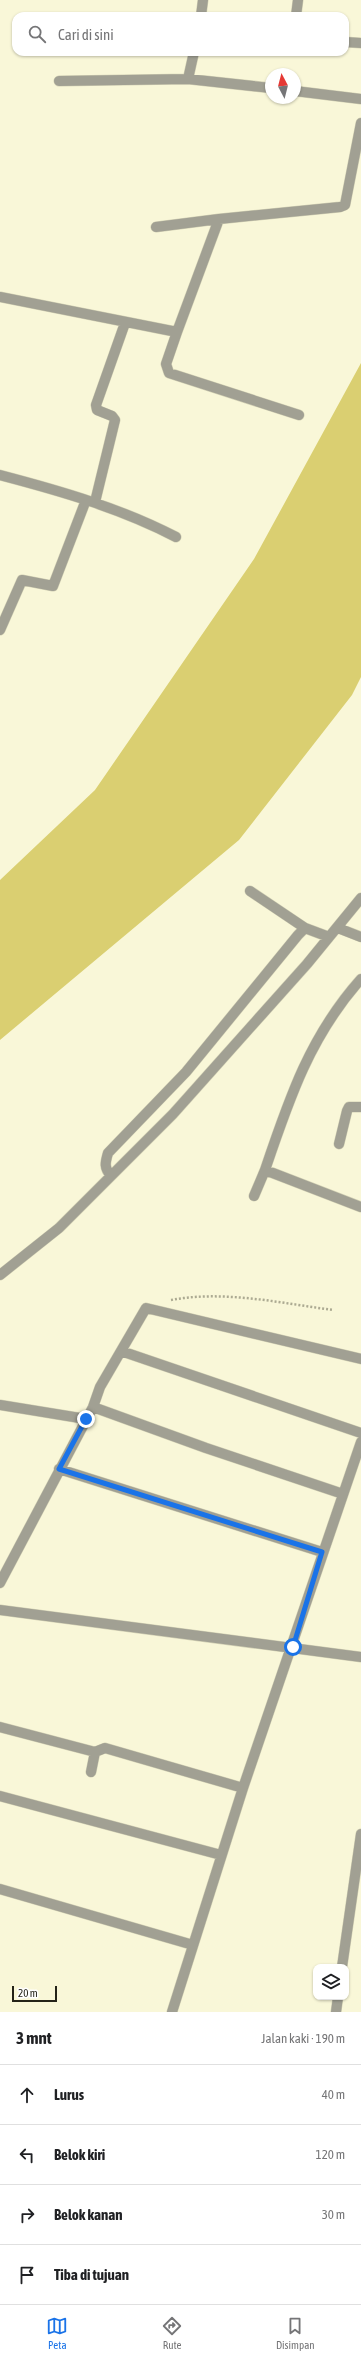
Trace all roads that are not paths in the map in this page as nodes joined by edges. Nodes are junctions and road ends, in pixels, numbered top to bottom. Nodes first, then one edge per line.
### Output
1 (203, 0) edge
2 (298, 0) edge
3 (202, 12) edge
4 (296, 12) edge
5 (349, 42) edge
6 (361, 43) edge
7 (193, 56) edge
8 (188, 79) junction
9 (59, 81) dead end
10 (265, 87) edge
11 (301, 92) edge
12 (361, 99) edge
13 (361, 123) edge
14 (219, 219) junction
15 (156, 227) dead end
16 (0, 297) edge
17 (125, 323) junction
18 (177, 332) junction
19 (299, 414) dead end
20 (0, 475) edge
21 (91, 501) junction
22 (176, 537) dead end
23 (0, 630) edge
24 (250, 891) dead end
25 (361, 898) edge
26 (305, 928) junction
27 (338, 928) junction
28 (329, 937) junction
29 (361, 937) edge
30 (361, 979) edge
31 (361, 1107) edge
32 (339, 1144) dead end
33 (265, 1170) junction
34 (111, 1176) junction
35 (254, 1196) dead end
36 (361, 1207) edge
37 (0, 1275) edge
38 (121, 1351) junction
39 (361, 1359) edge
40 (0, 1405) edge
41 (93, 1407) junction
42 (86, 1419) junction
43 (361, 1433) edge
44 (360, 1448) edge
45 (59, 1469) junction
46 (343, 1494) junction
47 (322, 1552) junction
48 (0, 1583) edge
49 (0, 1610) edge
50 (293, 1647) junction
51 (361, 1657) edge
52 (0, 1727) edge
53 (95, 1752) junction
54 (91, 1772) dead end
55 (243, 1788) junction
56 (0, 1796) edge
57 (361, 1834) edge
58 (221, 1855) junction
59 (0, 1890) edge
60 (193, 1945) junction
61 (342, 1964) edge
62 (338, 2000) edge
63 (172, 2012) edge
64 (336, 2012) edge

1 - 3 street
2 - 4 street
5 - 6 street
7 - 8 street
8 - 9 street
8 - 10 street
11 - 12 street
13 - 14 street
14 - 15 street
14 - 18 street
16 - 17 street
17 - 18 street
17 - 21 street
18 - 19 street
20 - 21 street
21 - 22 street
21 - 23 street
24 - 26 street
25 - 27 street
26 - 28 street
26 - 34 street
27 - 28 street
27 - 29 street
28 - 34 street
30 - 33 street
31 - 32 street
33 - 35 street
33 - 36 street
34 - 37 street
38 - 39 street
38 - 41 street
38 - 43 street
40 - 42 street
41 - 42 street
41 - 46 street
42 - 45 street
44 - 46 street
45 - 47 street
45 - 48 street
46 - 47 street
47 - 50 street
49 - 50 street
50 - 51 street
50 - 55 street
52 - 53 street
53 - 54 street
53 - 55 street
55 - 58 street
56 - 58 street
57 - 61 street
58 - 60 street
59 - 60 street
60 - 63 street
62 - 64 street

